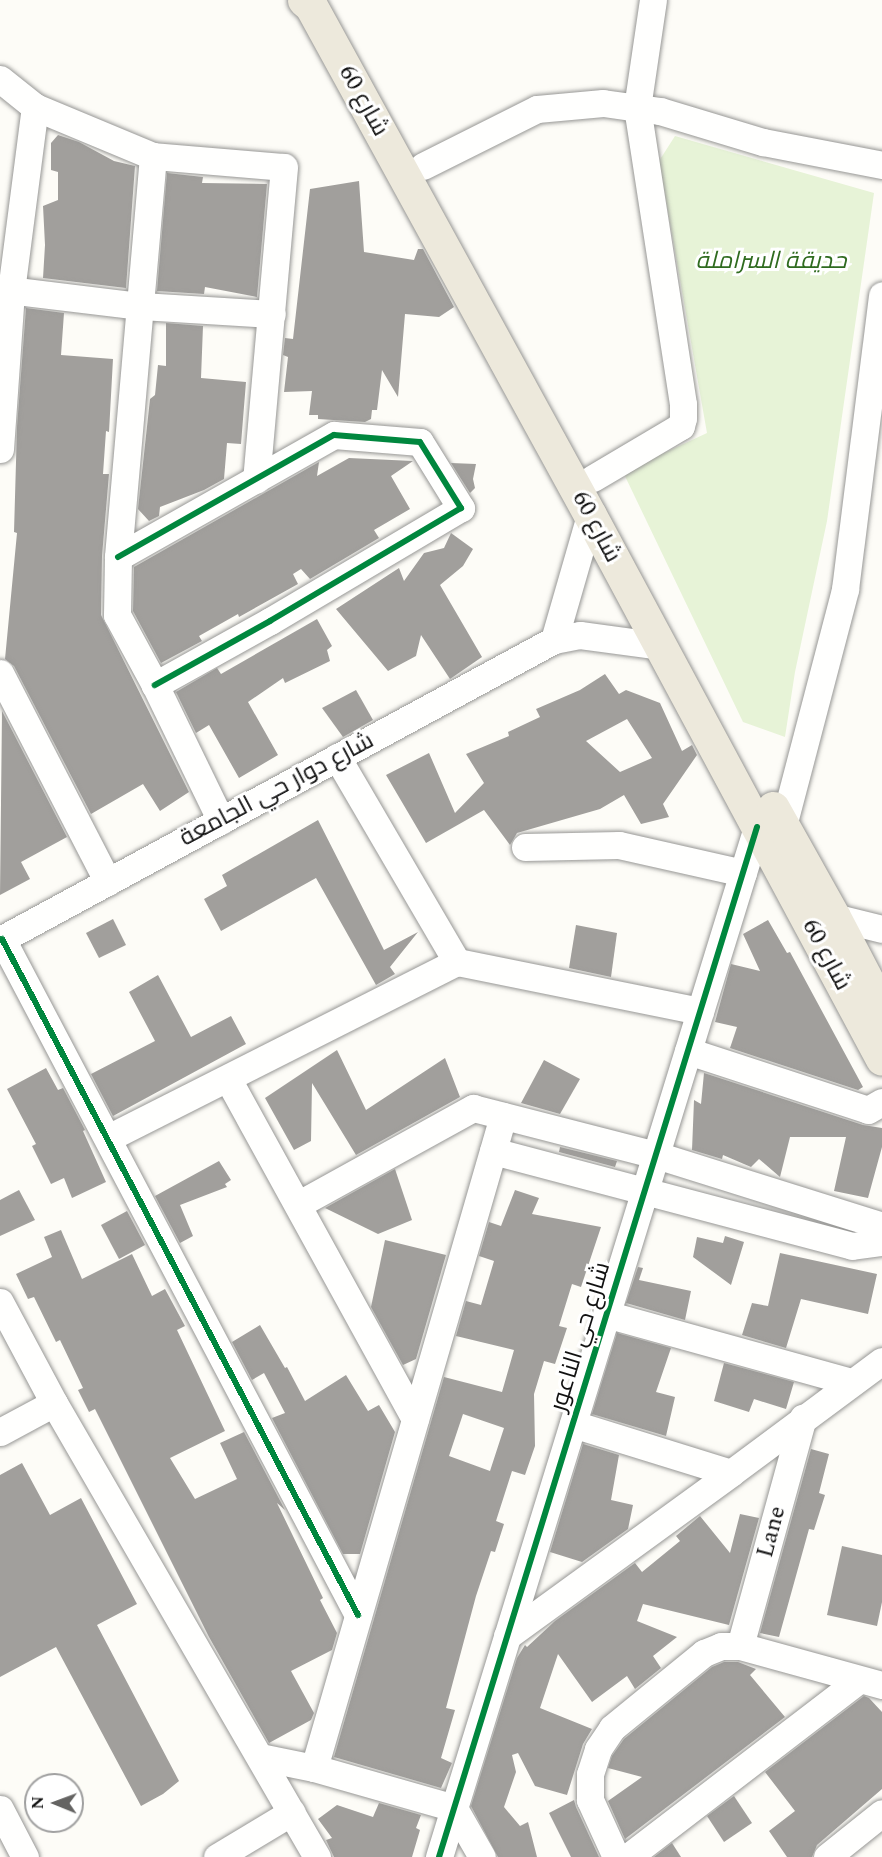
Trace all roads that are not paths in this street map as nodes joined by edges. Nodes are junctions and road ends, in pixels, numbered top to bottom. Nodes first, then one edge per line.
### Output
1 (653, 0) edge
2 (316, 2) edge
3 (0, 79) edge
4 (35, 107) junction
5 (637, 108) junction
6 (153, 156) junction
7 (882, 165) edge
8 (423, 166) junction
9 (6, 290) edge
10 (882, 295) edge
11 (141, 306) junction
12 (272, 314) junction
13 (0, 449) edge
14 (593, 478) junction
15 (256, 480) junction
16 (590, 515) junction
17 (118, 557) junction
18 (554, 640) junction
19 (660, 646) junction
20 (0, 673) edge
21 (155, 685) junction
22 (337, 757) junction
23 (221, 821) junction
24 (770, 826) junction
25 (525, 847) dead end
26 (743, 873) junction
27 (108, 882) junction
28 (834, 917) junction
29 (882, 929) edge
30 (1, 940) edge
31 (457, 962) junction
32 (882, 1009) edge
33 (700, 1011) junction
34 (688, 1051) junction
35 (882, 1059) edge
36 (228, 1079) junction
37 (882, 1102) edge
38 (503, 1116) junction
39 (108, 1138) junction
40 (493, 1151) junction
41 (656, 1155) junction
42 (645, 1190) junction
43 (298, 1204) junction
44 (882, 1227) edge
45 (882, 1242) edge
46 (0, 1302) edge
47 (606, 1314) junction
48 (882, 1361) edge
49 (852, 1382) junction
50 (54, 1403) junction
51 (803, 1418) junction
52 (415, 1419) junction
53 (573, 1424) junction
54 (0, 1432) edge
55 (731, 1473) junction
56 (358, 1615) junction
57 (507, 1636) junction
58 (740, 1646) junction
59 (870, 1683) edge
60 (260, 1757) junction
61 (314, 1768) junction
62 (454, 1808) junction
63 (0, 1809) edge
64 (292, 1812) junction
65 (882, 1813) edge
66 (25, 1857) edge
67 (217, 1857) edge
68 (317, 1857) edge
69 (439, 1857) edge
70 (482, 1857) edge
71 (616, 1857) edge
72 (628, 1857) edge
73 (827, 1857) edge

1 - 5 street
2 - 8 main road, شارع 60
2 - 16 main road, شارع 60
3 - 4 street
4 - 6 street
4 - 9 street
5 - 7 street
5 - 8 street
5 - 14 street
6 - 11 street
6 - 12 street
8 - 14 main road, شارع 60
9 - 11 street
9 - 13 street
10 - 24 street, شارع حي الناعور
11 - 12 street
11 - 17 street
12 - 15 street
14 - 24 main road, شارع 60
15 - 17 street
15 - 21 street
16 - 18 street
16 - 19 main road, شارع 60
17 - 21 street
18 - 19 street, شارع دوار حي الجامعة
18 - 22 street, شارع دوار حي الجامعة
19 - 24 main road, شارع 60
20 - 27 street
21 - 23 street
22 - 23 street, شارع دوار حي الجامعة
22 - 31 street
23 - 27 street, شارع دوار حي الجامعة
24 - 26 street, شارع حي الناعور
24 - 28 main road, شارع 60
24 - 35 main road, شارع 60
25 - 26 street
26 - 33 street, شارع حي الناعور
27 - 30 street, شارع دوار حي الجامعة
28 - 29 street
28 - 32 main road, شارع 60
30 - 39 street
31 - 33 street
31 - 36 street
33 - 34 street, شارع حي الناعور
34 - 37 street
34 - 41 street, شارع حي الناعور
36 - 39 street
36 - 43 street
38 - 40 street
38 - 41 street
38 - 43 street
39 - 56 street
40 - 42 street
40 - 52 street
41 - 42 street, شارع حي الناعور
41 - 44 street
42 - 45 street
42 - 47 street, شارع حي الناعور
43 - 52 street
46 - 50 street
47 - 49 street
47 - 53 street, شارع حي الناعور
48 - 49 street
49 - 51 street
50 - 54 street
50 - 60 street
51 - 55 street
51 - 58 street, Lane
52 - 56 street
53 - 55 street
53 - 57 street, شارع حي الناعور
55 - 57 street
56 - 61 street
57 - 62 street, شارع حي الناعور
58 - 59 street
58 - 71 street
59 - 72 street
60 - 61 street
60 - 64 street
61 - 62 street
62 - 69 street, شارع حي الناعور
62 - 70 street
63 - 66 street
64 - 67 street
64 - 68 street
65 - 73 street

